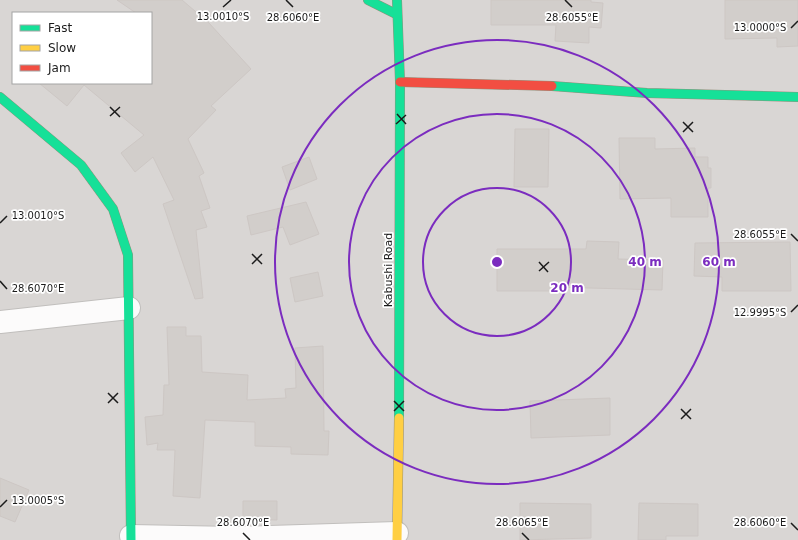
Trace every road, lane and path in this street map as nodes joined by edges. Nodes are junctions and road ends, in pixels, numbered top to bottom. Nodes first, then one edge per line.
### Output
1 (368, 0) edge
2 (397, 0) edge
3 (396, 14) junction
4 (400, 82) junction
5 (0, 97) edge
6 (798, 97) edge
7 (129, 308) junction
8 (0, 322) edge
9 (397, 537) edge
10 (131, 538) edge

1 - 3 street
2 - 3 street, Kabushi Road
3 - 4 street, Kabushi Road
4 - 6 street
4 - 9 street, Kabushi Road
5 - 7 street
7 - 8 street
7 - 10 street
9 - 10 street

